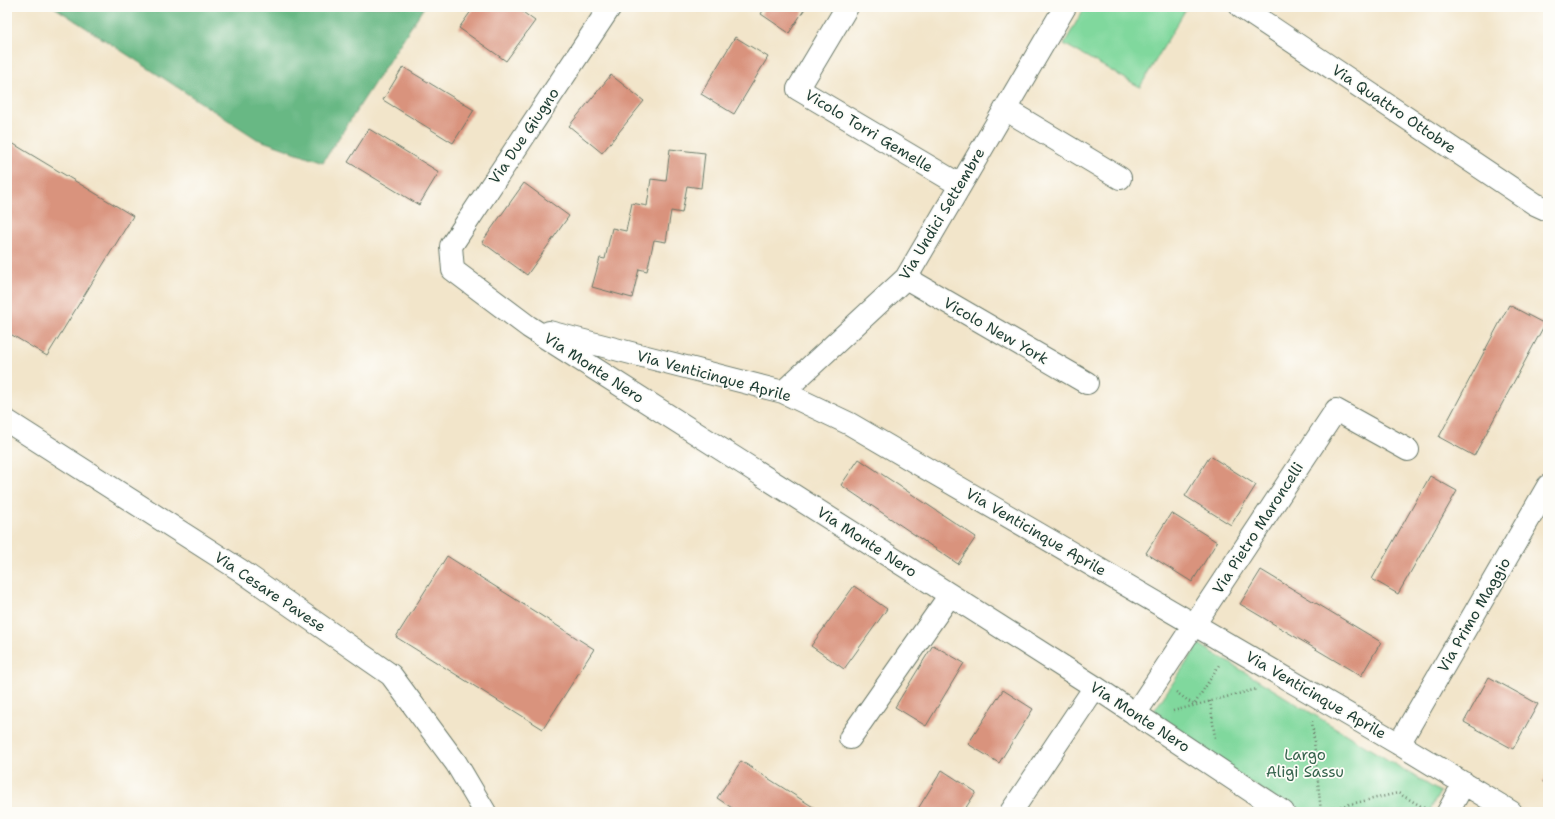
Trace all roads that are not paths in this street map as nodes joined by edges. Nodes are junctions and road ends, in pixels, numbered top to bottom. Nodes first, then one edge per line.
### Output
1 (610, 7) edge
2 (847, 7) edge
3 (1065, 7) edge
4 (1241, 7) edge
5 (1005, 109) junction
6 (1120, 178) dead end
7 (960, 185) junction
8 (1548, 210) edge
9 (453, 270) joint
10 (906, 278) junction
11 (529, 327) junction
12 (1087, 383) dead end
13 (783, 392) junction
14 (7, 421) edge
15 (1408, 450) dead end
16 (1547, 488) edge
17 (950, 595) junction
18 (1194, 624) junction
19 (1095, 687) junction
20 (1135, 714) junction
21 (850, 738) dead end
22 (1399, 744) junction
23 (1464, 783) junction
24 (485, 812) edge
25 (1011, 812) edge
26 (1283, 812) edge
27 (1439, 812) edge
28 (1511, 812) edge

1 - 9 street, Via Due Giugno
2 - 7 street, Vicolo Torri Gemelle
3 - 5 street, Via Undici Settembre
4 - 8 street, Via Quattro Ottobre
5 - 6 street
5 - 7 street, Via Undici Settembre
7 - 10 street, Via Undici Settembre
9 - 11 street, Via Monte Nero
10 - 12 street, Vicolo New York
10 - 13 street, Via Undici Settembre
11 - 13 street, Via Venticinque Aprile
11 - 17 street, Via Monte Nero
13 - 18 street, Via Venticinque Aprile
14 - 24 street, Via Cesare Pavese
15 - 18 street, Via Pietro Maroncelli
16 - 22 street, Via Primo Maggio
17 - 19 street, Via Monte Nero
17 - 21 street
18 - 20 street, Via Pietro Maroncelli
18 - 22 street, Via Venticinque Aprile
19 - 20 street, Via Monte Nero
19 - 25 street
20 - 26 street, Via Monte Nero
22 - 23 street, Via Venticinque Aprile
23 - 27 street
23 - 28 street, Via Venticinque Aprile

